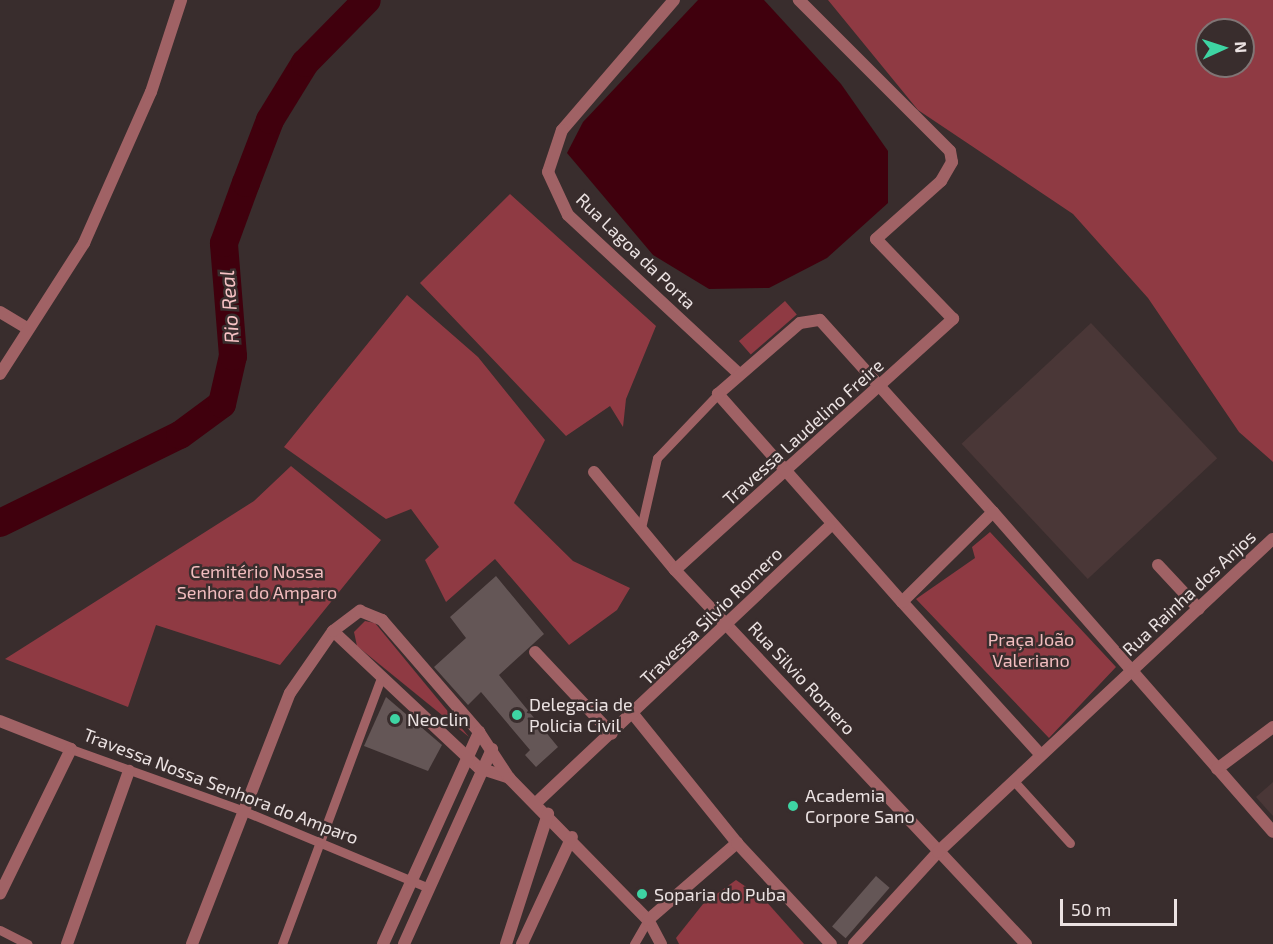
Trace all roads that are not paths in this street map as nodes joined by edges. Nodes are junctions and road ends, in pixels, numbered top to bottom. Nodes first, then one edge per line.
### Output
1 (180, 0) edge
2 (674, 0) edge
3 (800, 0) edge
4 (0, 312) edge
5 (27, 328) junction
6 (738, 373) junction
7 (0, 374) edge
8 (881, 387) junction
9 (718, 394) junction
10 (594, 472) dead end
11 (784, 473) junction
12 (993, 512) junction
13 (830, 527) junction
14 (641, 528) junction
15 (1273, 539) edge
16 (1158, 565) dead end
17 (675, 570) junction
18 (902, 602) junction
19 (1199, 609) junction
20 (729, 625) junction
21 (333, 631) junction
22 (535, 652) dead end
23 (1130, 674) junction
24 (381, 678) junction
25 (633, 714) junction
26 (0, 721) edge
27 (1273, 727) edge
28 (479, 732) junction
29 (612, 734) junction
30 (71, 749) junction
31 (492, 749) junction
32 (467, 754) junction
33 (1040, 754) junction
34 (479, 768) junction
35 (1217, 768) junction
36 (129, 771) junction
37 (509, 778) junction
38 (1013, 780) junction
39 (536, 803) junction
40 (243, 811) junction
41 (548, 814) junction
42 (1273, 832) edge
43 (572, 837) junction
44 (324, 842) junction
45 (737, 843) junction
46 (1070, 843) dead end
47 (938, 852) junction
48 (411, 878) junction
49 (429, 888) junction
50 (0, 894) edge
51 (648, 920) junction
52 (0, 930) edge
53 (28, 944) edge
54 (67, 944) edge
55 (192, 944) edge
56 (282, 944) edge
57 (382, 944) edge
58 (405, 944) edge
59 (506, 944) edge
60 (522, 944) edge
61 (634, 944) edge
62 (661, 944) edge
63 (831, 944) edge
64 (854, 944) edge
65 (1026, 944) edge

1 - 5 street
2 - 6 street, Rua Lagoa da Porta
3 - 8 street, Travessa Laudelino Freire
4 - 5 street
5 - 7 street
6 - 8 street
6 - 9 street
8 - 11 street, Travessa Laudelino Freire
8 - 12 street
9 - 11 street
9 - 14 lane
10 - 14 street, Rua Silvio Romero
11 - 13 street
11 - 17 street, Travessa Laudelino Freire
12 - 18 street
12 - 23 street
13 - 18 street
13 - 20 street, Travessa Silvio Romero
14 - 17 street, Rua Silvio Romero
15 - 19 street, Rua Rainha dos Anjos
16 - 19 street
17 - 20 street, Rua Silvio Romero
18 - 33 street
19 - 23 street, Rua Rainha dos Anjos
20 - 25 street, Travessa Silvio Romero
20 - 47 street, Rua Silvio Romero
21 - 24 street
21 - 28 street
21 - 40 street
22 - 29 street
23 - 33 street
23 - 35 street
24 - 32 street
24 - 44 lane
25 - 29 street, Travessa Silvio Romero
25 - 45 street
26 - 30 street, Travessa Nossa Senhora do Amparo
27 - 35 street
28 - 31 street
28 - 32 street
29 - 39 street, Travessa Silvio Romero
30 - 36 lane, Travessa Nossa Senhora do Amparo
30 - 50 street
31 - 34 street
31 - 37 street
32 - 34 street
32 - 48 street
33 - 38 street
34 - 37 street
34 - 49 street
35 - 42 street
36 - 40 lane, Travessa Nossa Senhora do Amparo
36 - 54 street
37 - 39 street
38 - 46 lane
38 - 47 street
39 - 41 street
40 - 44 lane, Travessa Nossa Senhora do Amparo
40 - 55 street
41 - 43 street
41 - 59 street
43 - 51 street
43 - 60 street
44 - 48 lane, Travessa Nossa Senhora do Amparo
44 - 56 lane
45 - 51 street
45 - 63 street
47 - 64 street
47 - 65 street, Rua Silvio Romero
48 - 49 lane, Travessa Nossa Senhora do Amparo
48 - 57 street
49 - 58 street
51 - 61 lane
51 - 62 street
52 - 53 lane

